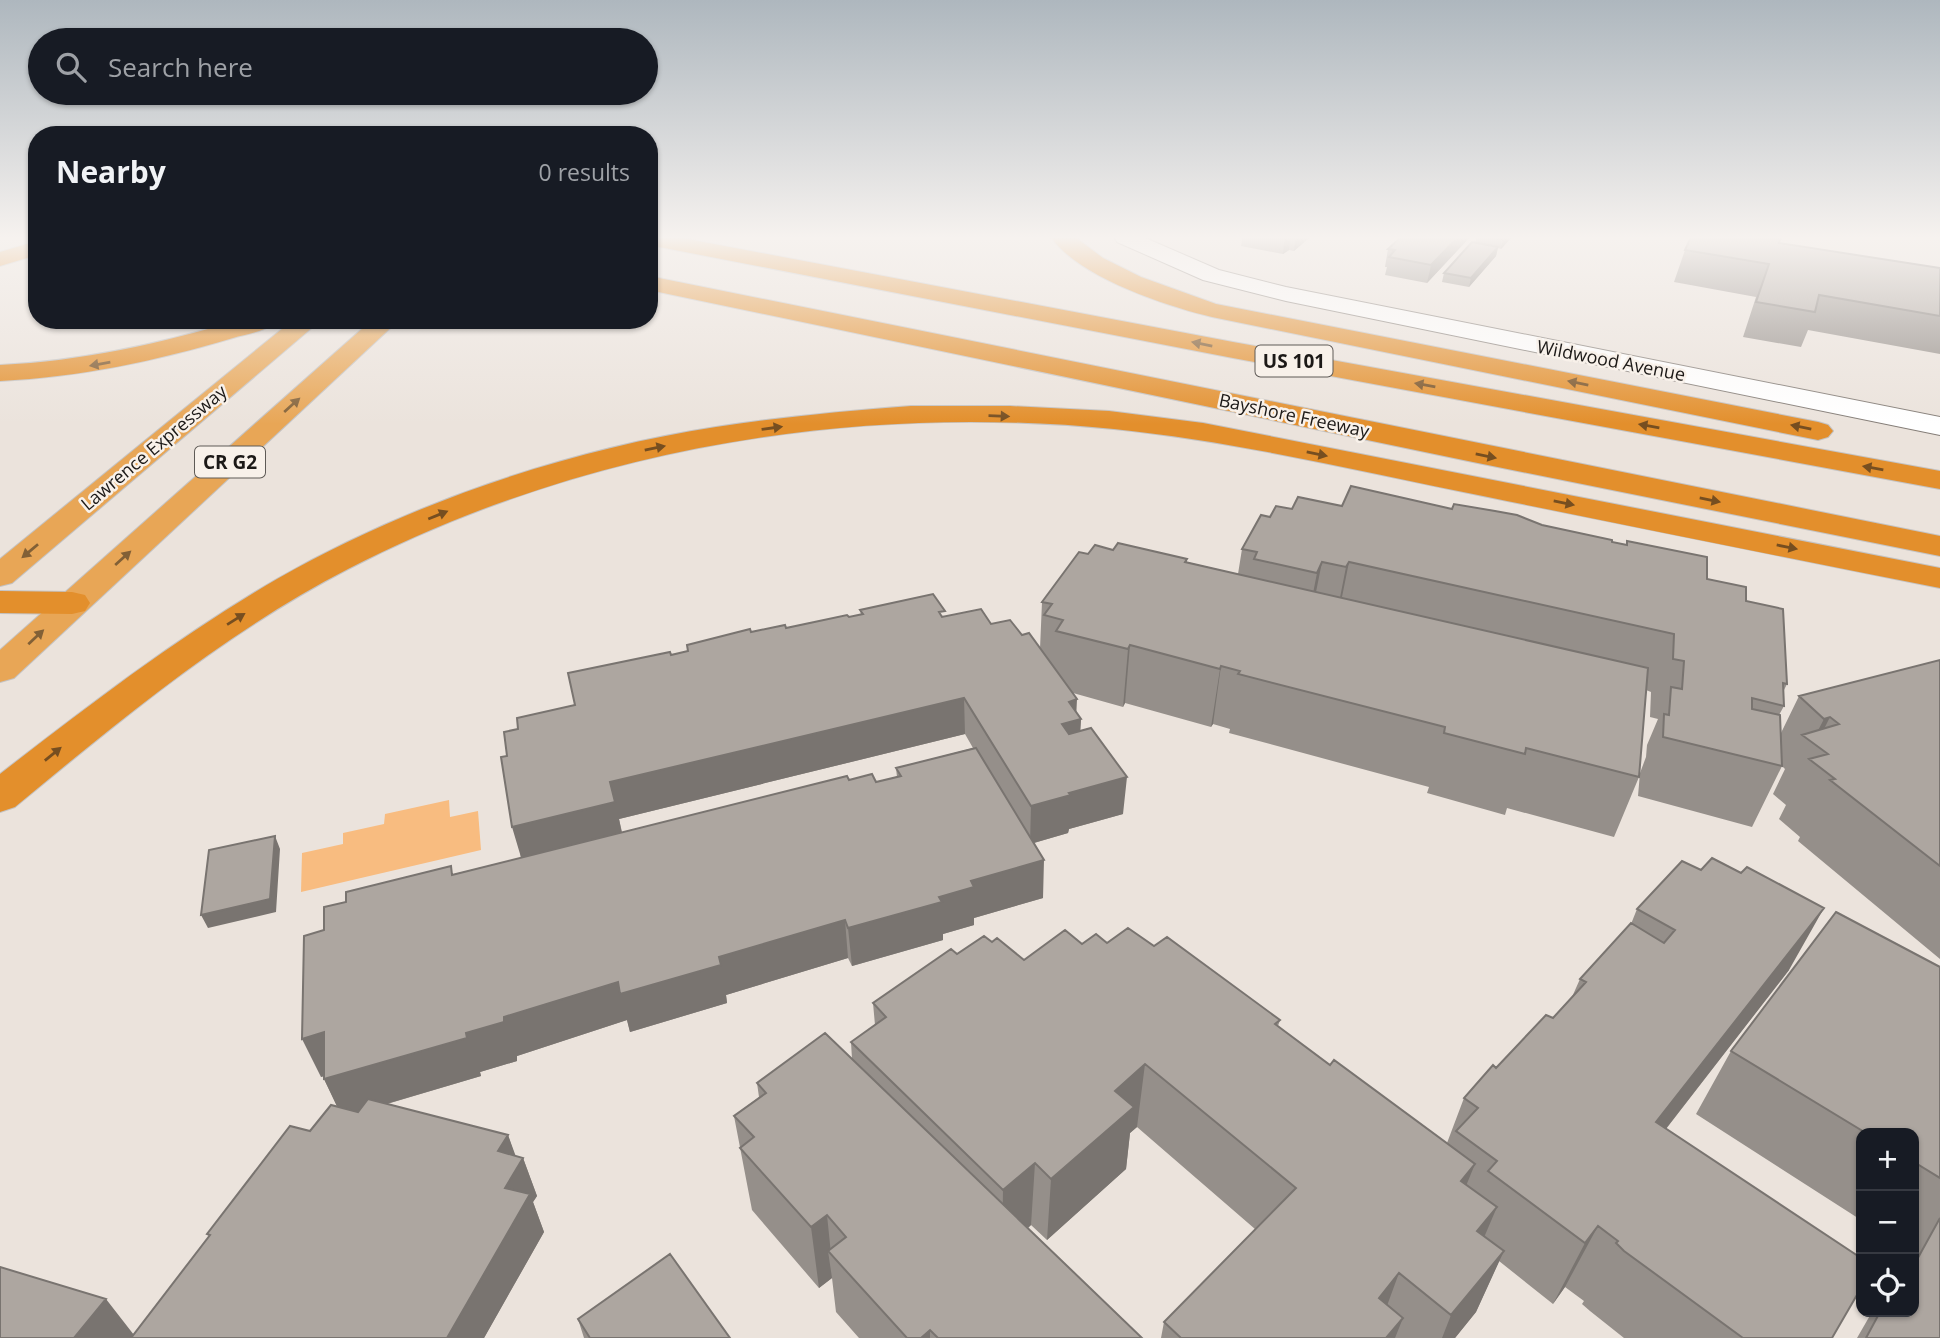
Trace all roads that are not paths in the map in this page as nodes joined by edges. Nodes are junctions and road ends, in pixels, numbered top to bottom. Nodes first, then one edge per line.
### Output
1 (729, 299) edge
2 (969, 299) edge
3 (1179, 299) edge
4 (1313, 299) edge
5 (658, 306) edge
6 (237, 329) edge
7 (298, 329) edge
8 (377, 329) edge
9 (0, 373) edge
10 (1180, 392) junction
11 (1940, 426) edge
12 (1845, 436) dead end
13 (1899, 447) dead end
14 (1940, 455) edge
15 (1940, 480) edge
16 (1940, 546) edge
17 (0, 576) edge
18 (1940, 578) edge
19 (0, 602) edge
20 (72, 603) junction
21 (0, 670) edge
22 (0, 797) edge

1 - 10 highway, Bayshore Freeway / US 101
15 -> 2 highway, US 101
12 -> 3 highway
4 - 11 street, Wildwood Avenue
5 - 10 highway
6 -> 9 highway
7 -> 17 highway, Lawrence Expressway / CR G2
20 -> 8 highway, CR G2
10 -> 16 highway, Bayshore Freeway / US 101
13 - 14 highway
22 -> 18 highway
19 - 20 highway
21 -> 20 highway, CR G2

